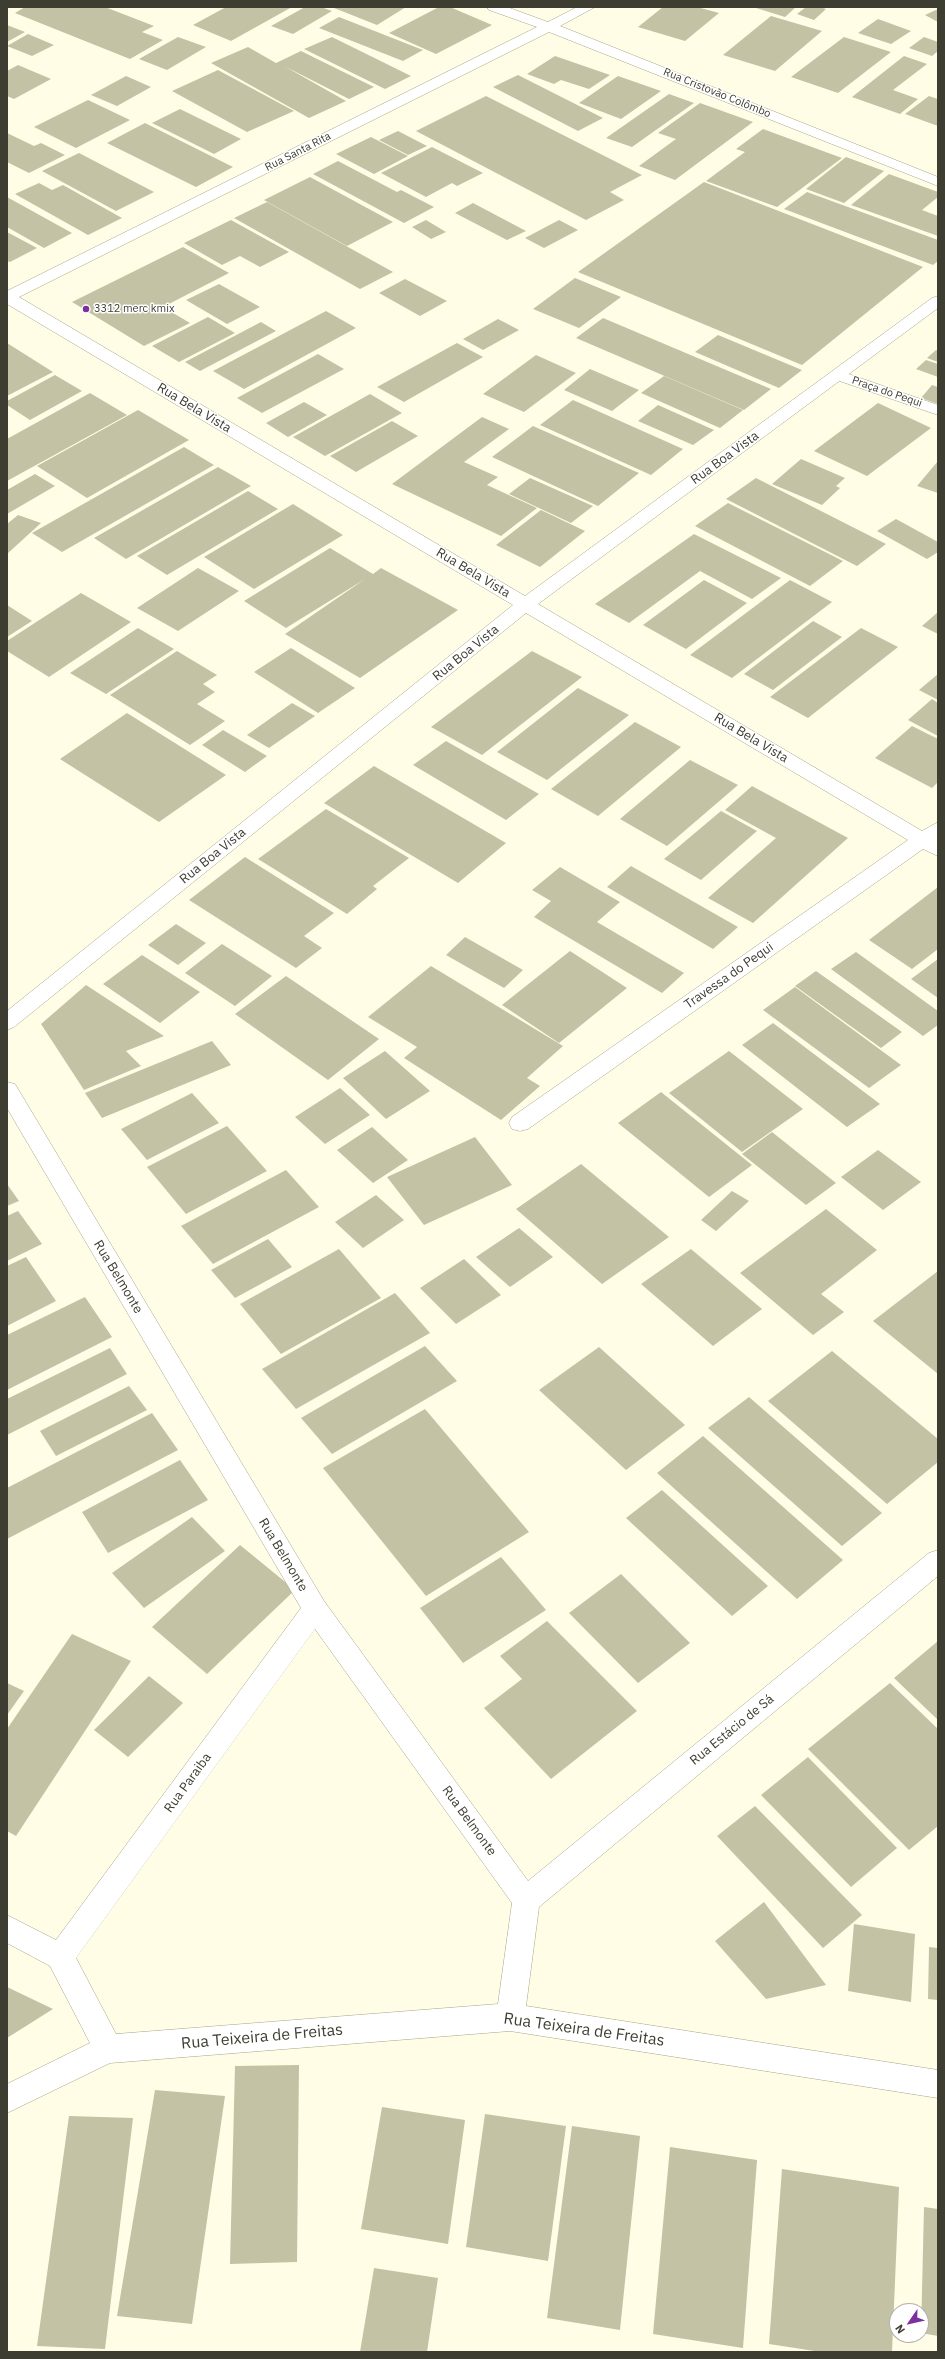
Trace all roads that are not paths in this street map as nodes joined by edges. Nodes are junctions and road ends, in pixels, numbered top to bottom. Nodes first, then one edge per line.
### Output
1 (494, 7) edge
2 (588, 7) edge
3 (549, 26) junction
4 (938, 182) edge
5 (7, 297) edge
6 (938, 301) edge
7 (837, 375) junction
8 (938, 410) edge
9 (526, 604) junction
10 (933, 840) edge
11 (7, 1022) edge
12 (7, 1090) edge
13 (520, 1123) dead end
14 (938, 1561) edge
15 (315, 1609) junction
16 (526, 1900) junction
17 (7, 1928) edge
18 (60, 1957) junction
19 (510, 2017) junction
20 (108, 2050) junction
21 (938, 2084) edge
22 (7, 2099) edge

1 - 3 street, Rua Cristovão Colômbo
2 - 3 street, Rua Santa Rita
3 - 4 street, Rua Cristovão Colômbo
3 - 5 street, Rua Santa Rita
5 - 9 street, Rua Bela Vista
6 - 7 street, Rua Boa Vista
7 - 8 street, Praça do Pequi
7 - 9 street, Rua Boa Vista
9 - 10 street, Rua Bela Vista
9 - 11 street, Rua Boa Vista
10 - 13 street, Travessa do Pequi
12 - 15 street, Rua Belmonte
14 - 16 street, Rua Estácio de Sá
15 - 16 street, Rua Belmonte
15 - 18 street, Rua Paraiba
16 - 19 street
17 - 18 street
18 - 20 street
19 - 20 street, Rua Teixeira de Freitas
19 - 21 street, Rua Teixeira de Freitas
20 - 22 street

